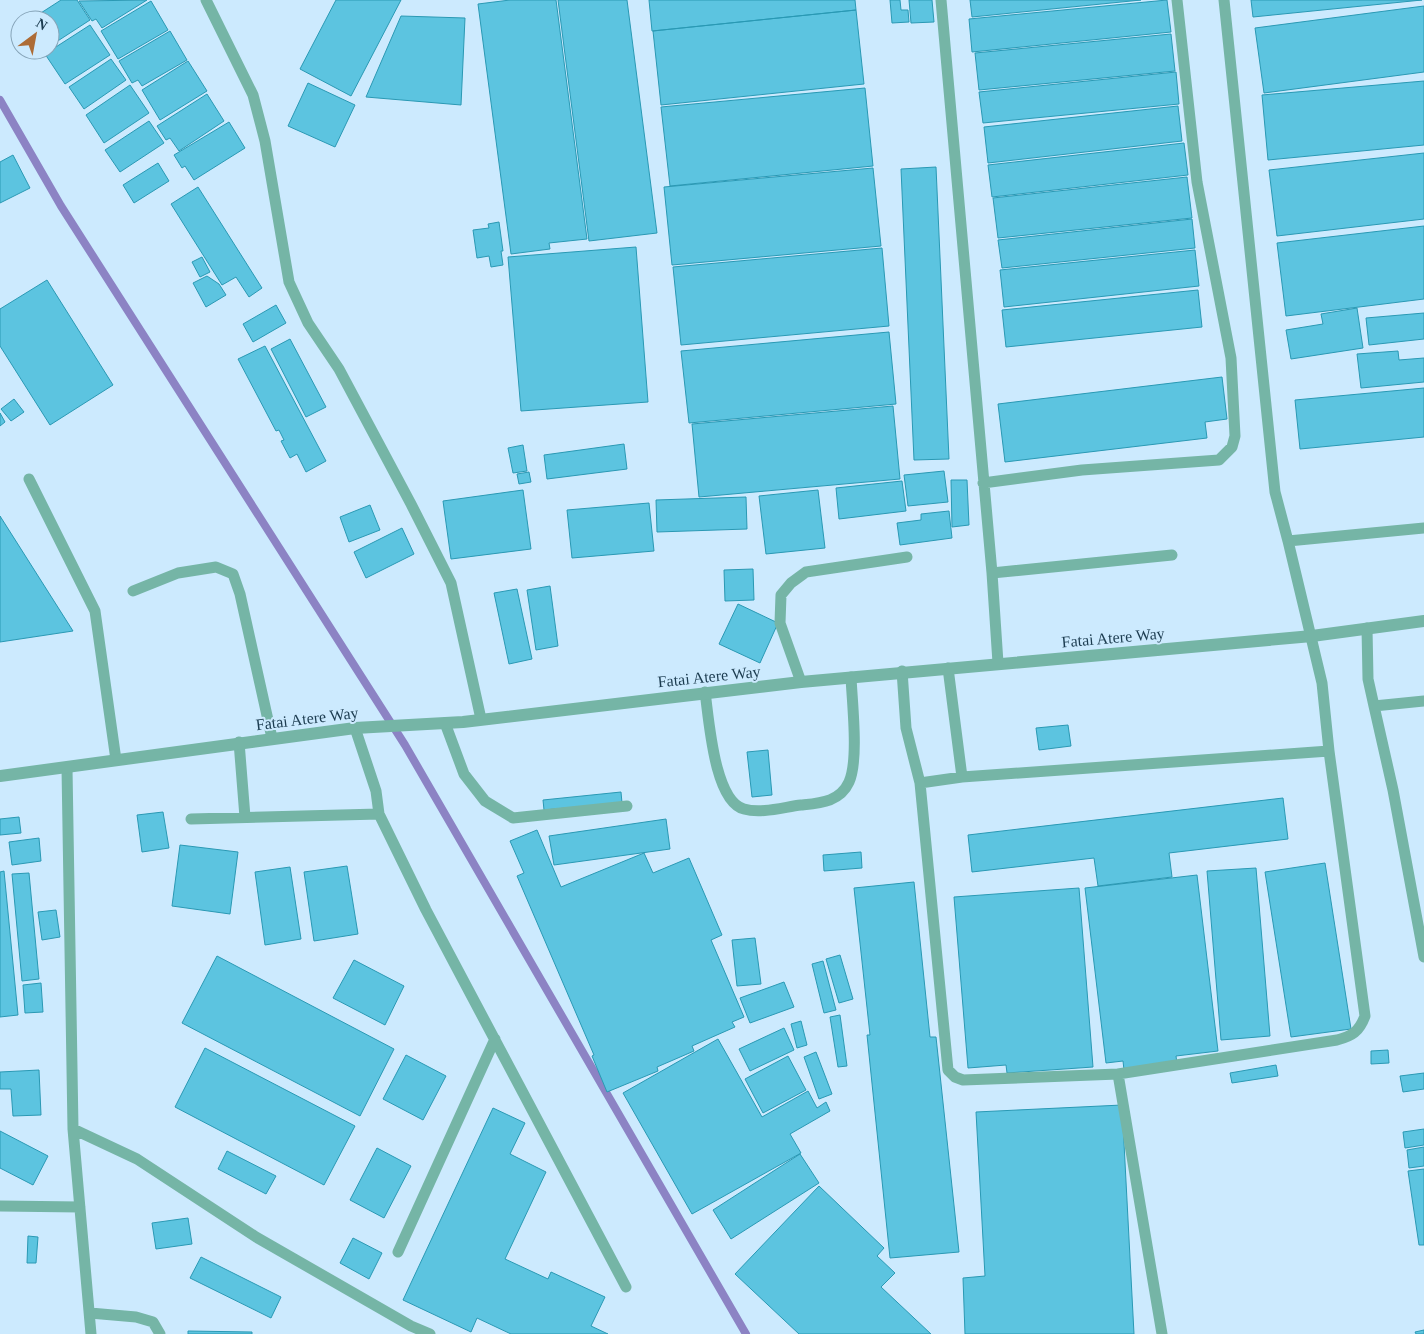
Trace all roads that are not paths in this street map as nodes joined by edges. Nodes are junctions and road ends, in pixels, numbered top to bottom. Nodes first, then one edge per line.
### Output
1 (206, 0) edge
2 (941, 0) edge
3 (1177, 0) edge
4 (1224, 0) edge
5 (30, 480) dead end
6 (983, 483) junction
7 (1424, 528) edge
8 (1288, 541) junction
9 (1172, 555) dead end
10 (907, 558) dead end
11 (992, 573) junction
12 (133, 591) dead end
13 (1424, 620) edge
14 (1367, 628) junction
15 (1312, 636) junction
16 (998, 663) junction
17 (948, 668) junction
18 (902, 672) junction
19 (851, 676) junction
20 (801, 682) junction
21 (705, 692) junction
22 (1424, 701) edge
23 (1374, 706) junction
24 (481, 719) junction
25 (445, 723) junction
26 (355, 728) junction
27 (272, 738) junction
28 (239, 742) junction
29 (1329, 751) junction
30 (116, 760) junction
31 (67, 768) junction
32 (0, 776) edge
33 (962, 777) junction
34 (920, 783) junction
35 (627, 806) dead end
36 (379, 814) junction
37 (245, 817) junction
38 (191, 819) dead end
39 (1424, 957) edge
40 (495, 1039) junction
41 (1118, 1074) junction
42 (73, 1129) junction
43 (0, 1206) edge
44 (80, 1207) junction
45 (398, 1252) dead end
46 (626, 1287) dead end
47 (90, 1312) junction
48 (92, 1334) edge
49 (160, 1334) edge
50 (430, 1334) edge
51 (1162, 1334) edge

1 - 24 lane
2 - 6 lane
3 - 6 lane
4 - 8 lane
5 - 30 lane
6 - 11 lane
7 - 8 lane
8 - 15 lane
9 - 11 lane
10 - 20 lane
11 - 16 lane
12 - 27 lane
13 - 14 street, Fatai Atere Way
14 - 15 street, Fatai Atere Way
14 - 23 lane
15 - 16 street, Fatai Atere Way
15 - 29 lane
16 - 17 street, Fatai Atere Way
17 - 18 street, Fatai Atere Way
17 - 33 lane
18 - 19 street, Fatai Atere Way
18 - 34 lane
19 - 20 street, Fatai Atere Way
19 - 21 lane
20 - 21 street, Fatai Atere Way
21 - 24 street, Fatai Atere Way
22 - 23 lane
23 - 39 lane
24 - 25 street, Fatai Atere Way
25 - 26 street, Fatai Atere Way
25 - 35 lane
26 - 27 street, Fatai Atere Way
26 - 36 lane
27 - 28 street, Fatai Atere Way
28 - 30 street, Fatai Atere Way
28 - 37 lane
29 - 33 lane
29 - 41 lane
30 - 31 street, Fatai Atere Way
31 - 32 street, Fatai Atere Way
31 - 42 lane
33 - 34 lane
34 - 41 lane
36 - 37 lane
36 - 40 lane
37 - 38 lane
40 - 45 lane
40 - 46 lane
41 - 51 lane
42 - 44 lane
42 - 50 lane
43 - 44 lane
44 - 47 lane
47 - 48 lane
47 - 49 lane

